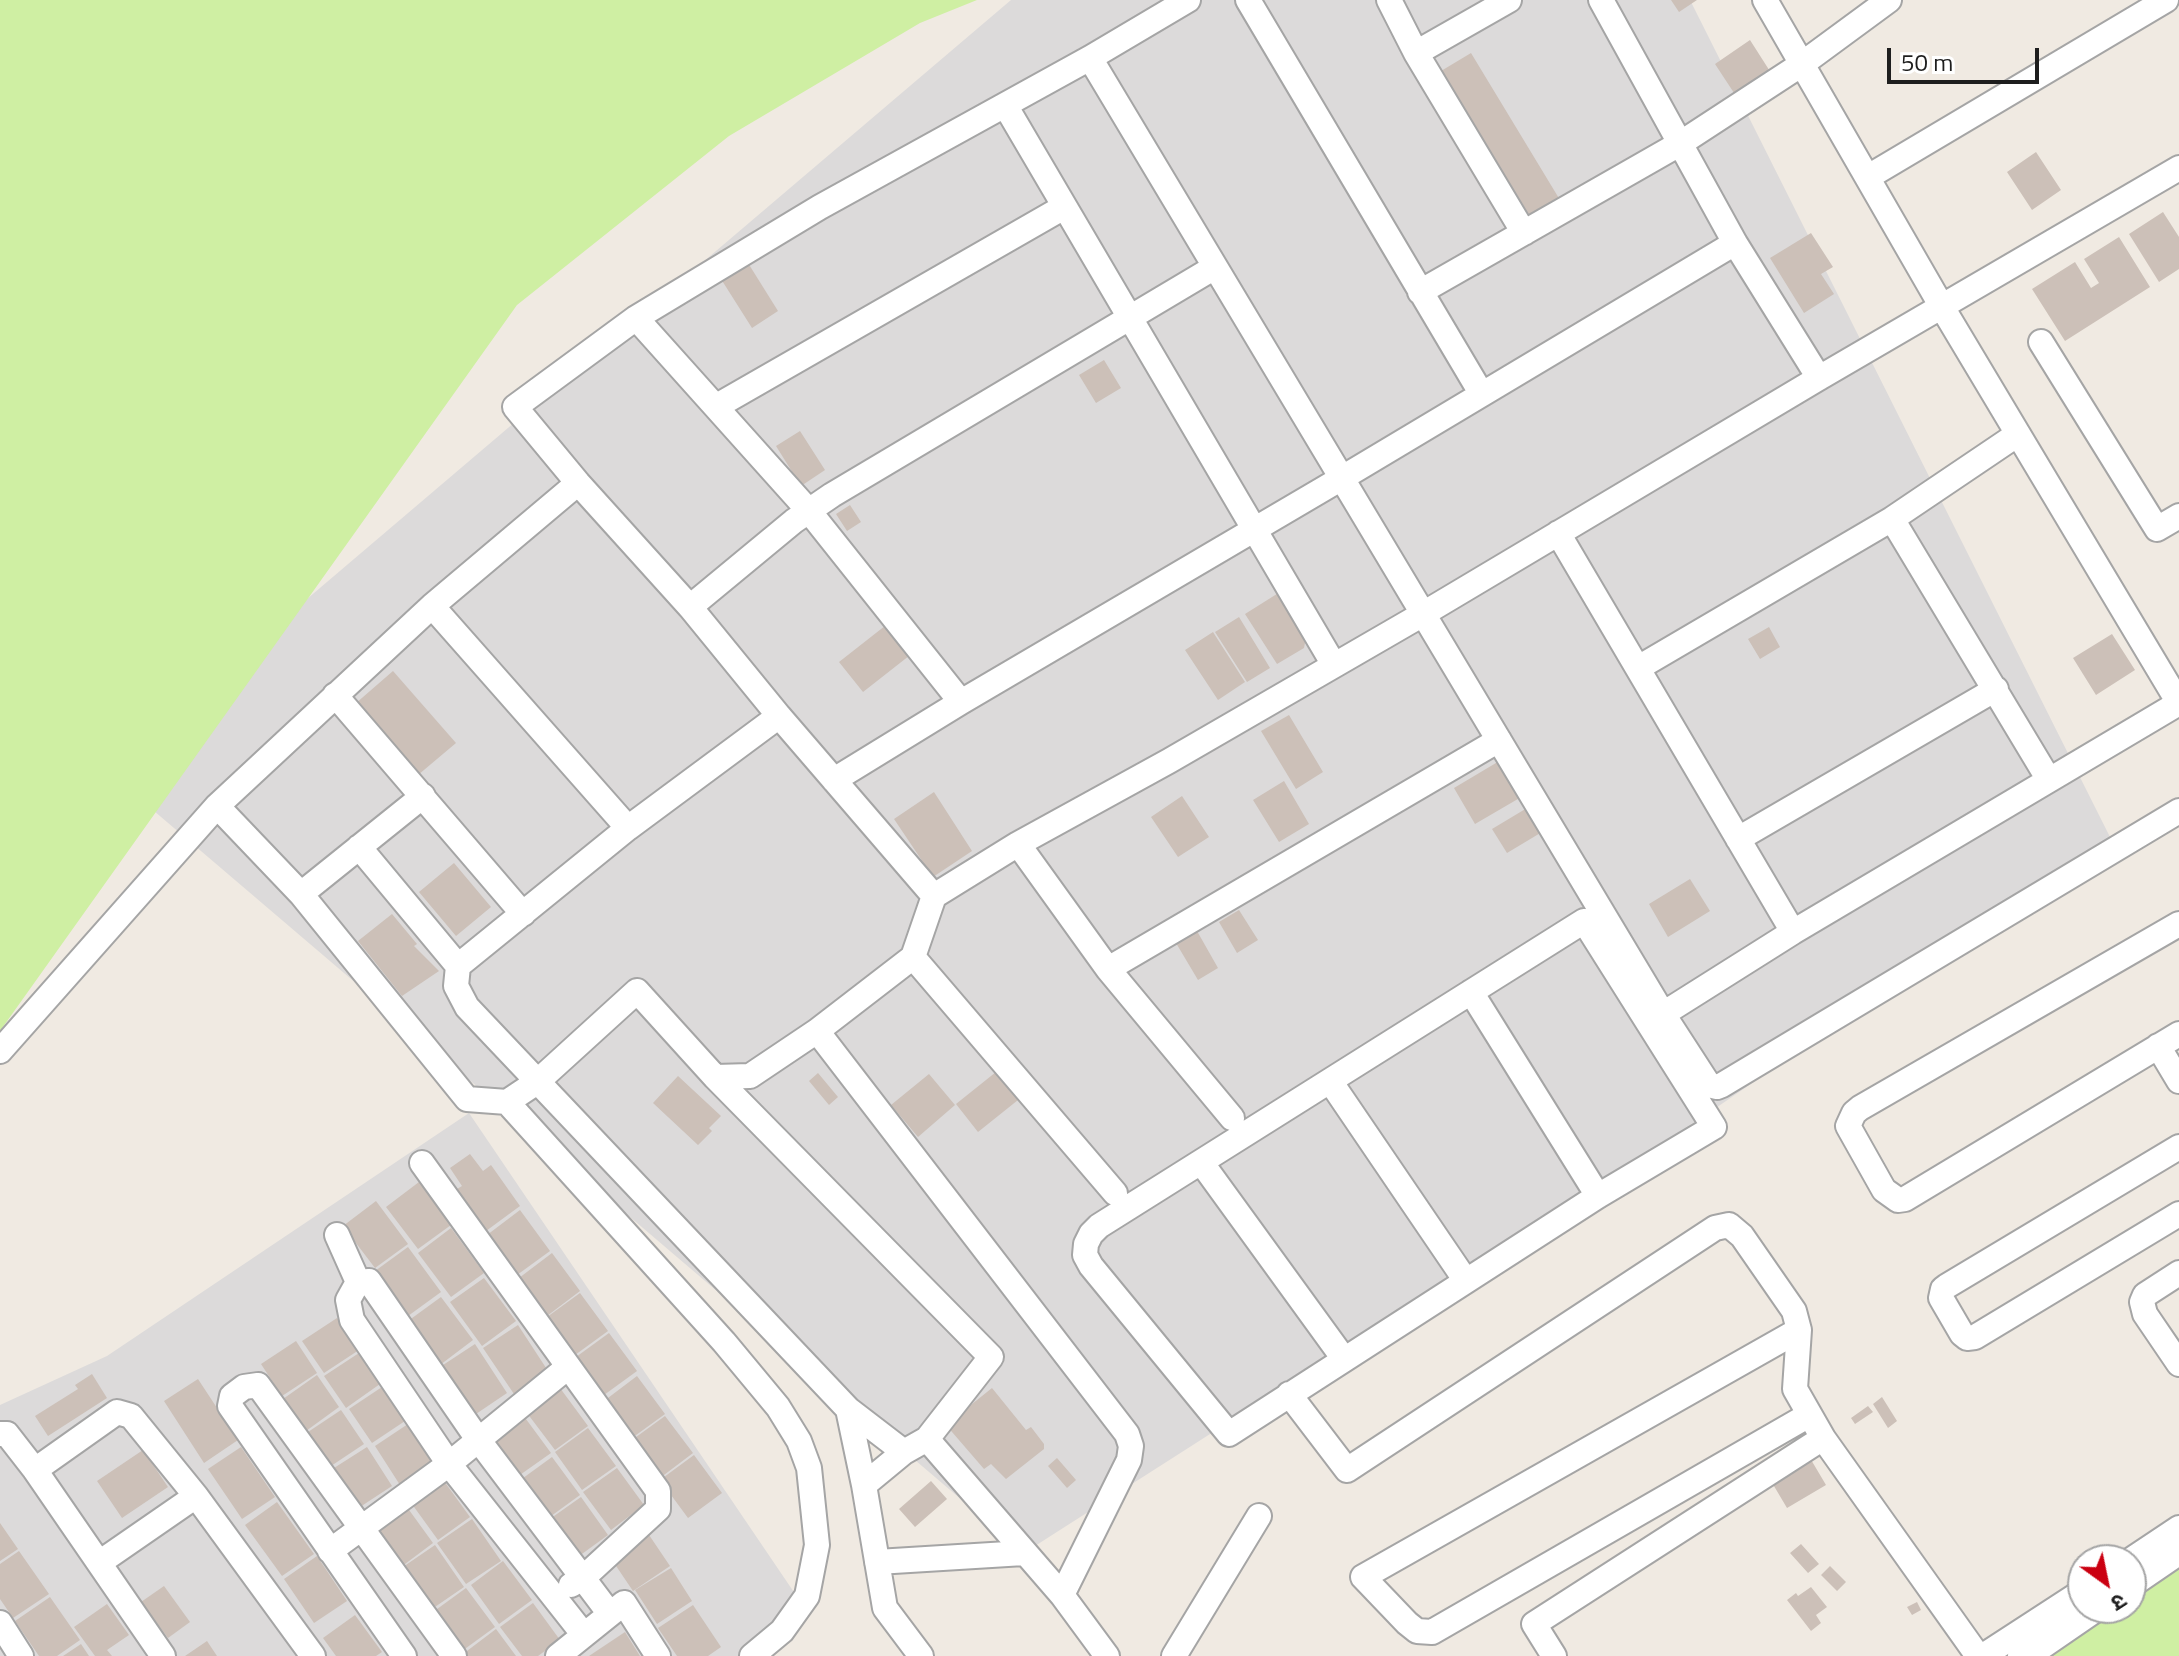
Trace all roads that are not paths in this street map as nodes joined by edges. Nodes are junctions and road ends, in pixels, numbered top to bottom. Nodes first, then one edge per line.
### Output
1 (1188, 0) edge
2 (1248, 0) edge
3 (1389, 0) edge
4 (1509, 0) edge
5 (1601, 0) edge
6 (1765, 0) edge
7 (1889, 0) edge
8 (2166, 0) edge
9 (1416, 53) junction
10 (1090, 58) junction
11 (1802, 64) junction
12 (1005, 105) junction
13 (1681, 143) junction
14 (2179, 168) edge
15 (1868, 177) junction
16 (1064, 207) junction
17 (1524, 233) junction
18 (1735, 243) junction
19 (1215, 267) junction
20 (1420, 292) junction
21 (1942, 307) junction
22 (636, 318) junction
23 (1132, 318) junction
24 (2041, 342) dead end
25 (1819, 378) junction
26 (1481, 393) junction
27 (717, 406) junction
28 (2018, 434) junction
29 (1342, 478) junction
30 (578, 483) junction
31 (809, 511) junction
32 (2179, 516) edge
33 (1892, 519) junction
34 (1252, 529) junction
35 (1558, 533) junction
36 (432, 606) junction
37 (690, 607) junction
38 (1423, 614) junction
39 (1334, 665) junction
40 (1638, 668) junction
41 (1996, 689) junction
42 (335, 695) junction
43 (961, 702) junction
44 (779, 716) junction
45 (1499, 740) junction
46 (834, 780) junction
47 (2049, 780) junction
48 (423, 796) junction
49 (217, 806) junction
50 (2179, 811) edge
51 (628, 828) junction
52 (1738, 839) junction
53 (1018, 844) junction
54 (359, 847) junction
55 (301, 894) junction
56 (934, 896) junction
57 (523, 914) junction
58 (2179, 924) edge
59 (1793, 932) junction
60 (913, 957) junction
61 (458, 966) junction
62 (1108, 969) junction
63 (1471, 992) junction
64 (1663, 1014) junction
65 (817, 1031) junction
66 (2169, 1040) edge
67 (0, 1051) edge
68 (715, 1077) junction
69 (1330, 1081) junction
70 (2179, 1081) edge
71 (537, 1082) junction
72 (507, 1102) junction
73 (1232, 1118) dead end
74 (2179, 1147) edge
75 (1201, 1162) junction
76 (422, 1163) dead end
77 (1115, 1193) dead end
78 (1598, 1196) junction
79 (2179, 1214) edge
80 (337, 1235) dead end
81 (2179, 1273) edge
82 (1466, 1281) junction
83 (358, 1282) junction
84 (1799, 1330) junction
85 (1344, 1359) junction
86 (2179, 1364) edge
87 (568, 1367) junction
88 (1289, 1394) junction
89 (848, 1409) junction
90 (1809, 1415) junction
91 (0, 1434) edge
92 (477, 1438) junction
93 (1823, 1438) junction
94 (927, 1439) junction
95 (904, 1452) junction
96 (449, 1464) junction
97 (35, 1470) junction
98 (864, 1485) junction
99 (196, 1496) junction
100 (1259, 1516) dead end
101 (361, 1527) junction
102 (2179, 1528) edge
103 (2147, 1549) edge
104 (2179, 1549) edge
105 (330, 1551) junction
106 (1024, 1553) junction
107 (877, 1562) junction
108 (99, 1563) junction
109 (2147, 1571) edge
110 (583, 1578) junction
111 (1062, 1595) junction
112 (553, 1597) junction
113 (2067, 1601) edge
114 (610, 1614) junction
115 (0, 1623) edge
116 (2070, 1624) edge
117 (584, 1635) junction
118 (21, 1656) edge
119 (163, 1656) edge
120 (313, 1656) edge
121 (404, 1656) edge
122 (454, 1656) edge
123 (558, 1656) edge
124 (658, 1656) edge
125 (752, 1656) edge
126 (921, 1656) edge
127 (1107, 1656) edge
128 (1174, 1656) edge
129 (1554, 1656) edge
130 (1980, 1656) edge
131 (2023, 1656) edge

1 - 10 street
2 - 20 street
3 - 9 street
4 - 9 street
5 - 13 street
6 - 11 street
7 - 11 street
8 - 15 street
9 - 17 street
10 - 12 street
10 - 19 street
11 - 13 street
11 - 15 street
12 - 16 street
12 - 22 street
13 - 17 street
13 - 18 street
14 - 21 street
15 - 21 street
16 - 23 street
16 - 27 street
17 - 20 street
18 - 25 street
18 - 26 street
19 - 23 street
19 - 29 street
20 - 26 street
21 - 25 street
21 - 28 street
22 - 27 street
22 - 30 street
23 - 31 street
23 - 34 street
24 - 32 street
25 - 35 street
26 - 29 street
27 - 31 street
28 - 33 street
28 - 47 street
29 - 34 street
29 - 38 street
30 - 36 street
30 - 37 street
31 - 37 street
31 - 43 street
33 - 40 street
33 - 41 street
34 - 39 street
34 - 43 street
35 - 38 street
35 - 40 street
36 - 42 street
36 - 51 street
37 - 44 street
38 - 39 street
38 - 45 street
39 - 53 street
40 - 52 street
41 - 47 street
41 - 52 street
42 - 48 street
42 - 49 street
43 - 46 street
44 - 46 street
44 - 51 street
45 - 62 street
45 - 64 street
46 - 56 street
47 - 59 street
48 - 54 street
48 - 57 street
49 - 55 street
49 - 67 street
50 - 64 street
51 - 57 street
52 - 59 street
53 - 56 street
53 - 62 street
54 - 55 street
54 - 61 street
55 - 72 street
56 - 60 street
57 - 61 street
58 - 66 street
59 - 64 street
60 - 65 street
60 - 77 street
61 - 71 street
62 - 73 street
63 - 69 street
63 - 78 street
63 - 78 street
65 - 68 street
65 - 111 street
66 - 70 street
68 - 71 street
68 - 94 street
69 - 75 street
69 - 82 street
71 - 72 street
71 - 89 street
72 - 125 street
74 - 79 street
75 - 85 street
75 - 88 street
76 - 87 street
78 - 82 street
80 - 83 street
81 - 86 street
82 - 85 street
83 - 92 street
83 - 96 street
84 - 88 street
84 - 90 street
84 - 90 street
85 - 88 street
87 - 92 street
87 - 110 street
89 - 95 street
89 - 98 street
90 - 93 street
91 - 97 street
92 - 96 street
92 - 110 street
93 - 129 street
93 - 130 street
94 - 95 street
94 - 106 street
95 - 98 street
96 - 101 street
96 - 112 street
97 - 99 street
97 - 108 street
98 - 107 street
99 - 108 street
99 - 120 street
100 - 128 street
101 - 105 street
101 - 105 street
101 - 122 street
102 - 103 street
104 - 109 street
105 - 121 street
106 - 107 street
106 - 111 street
107 - 126 street
108 - 119 street
110 - 112 street
110 - 114 street
111 - 127 street
112 - 117 street
113 - 130 street
114 - 117 street
114 - 124 street
115 - 118 street
116 - 131 street
117 - 123 street

